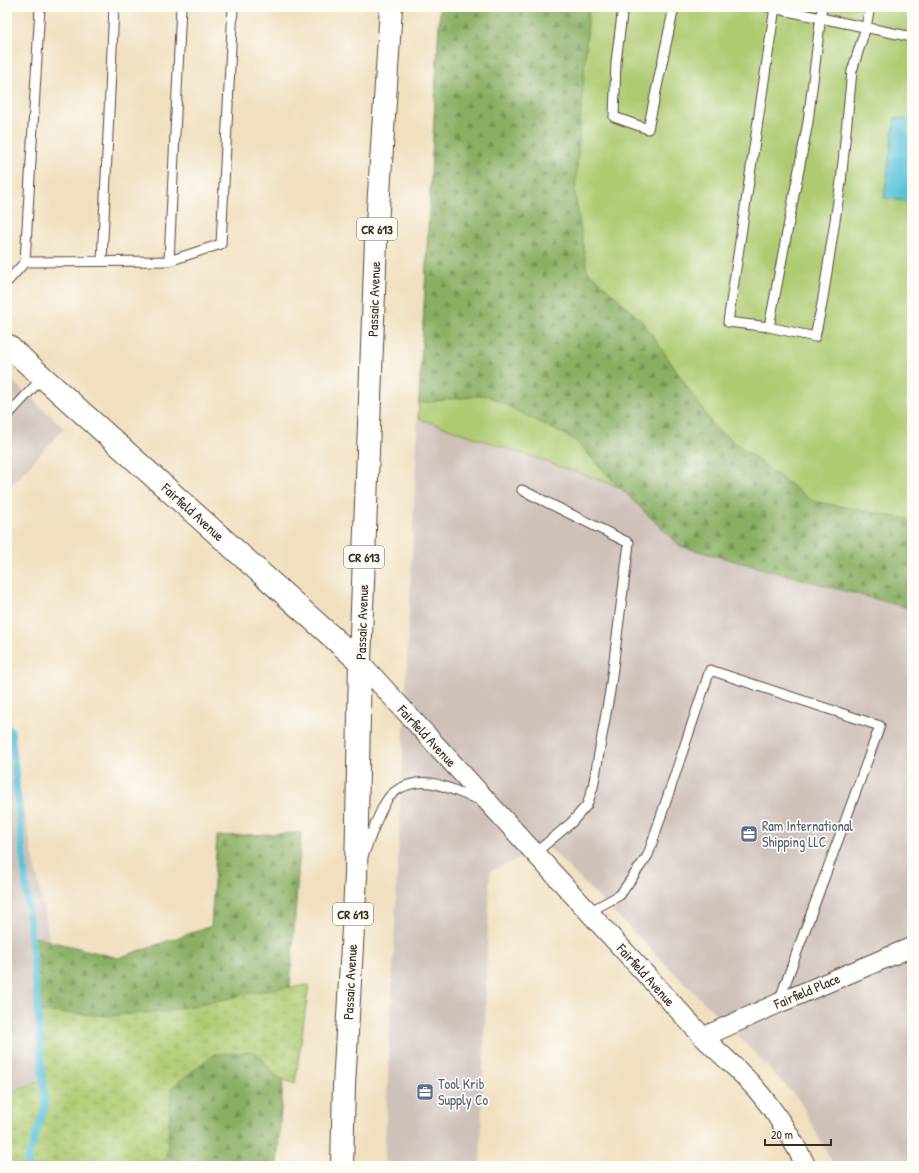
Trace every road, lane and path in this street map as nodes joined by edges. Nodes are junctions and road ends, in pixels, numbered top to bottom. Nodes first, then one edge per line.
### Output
1 (40, 7) edge
2 (114, 7) edge
3 (180, 7) edge
4 (233, 7) edge
5 (391, 7) edge
6 (623, 7) edge
7 (674, 7) edge
8 (773, 7) edge
9 (822, 7) edge
10 (870, 7) edge
11 (821, 18) junction
12 (866, 27) junction
13 (912, 37) edge
14 (102, 261) junction
15 (169, 261) junction
16 (25, 262) junction
17 (7, 282) edge
18 (769, 327) junction
19 (7, 345) edge
20 (43, 377) junction
21 (7, 416) edge
22 (522, 490) dead end
23 (360, 662) junction
24 (490, 803) junction
25 (535, 853) junction
26 (356, 876) junction
27 (589, 912) junction
28 (912, 947) edge
29 (779, 1003) junction
30 (703, 1037) junction
31 (342, 1166) edge
32 (806, 1166) edge

1 - 16 lane
2 - 14 lane
3 - 15 lane
4 - 15 lane
5 - 23 main road, Passaic Avenue / CR 613
6 - 7 lane
8 - 11 lane
8 - 18 lane
9 - 11 lane
10 - 12 lane
11 - 12 lane
11 - 18 lane
12 - 13 lane
12 - 18 lane
14 - 15 lane
14 - 16 lane
16 - 17 lane
19 - 20 main road, Fairfield Avenue
20 - 21 lane
20 - 23 main road, Fairfield Avenue
22 - 25 lane
23 - 24 street, Fairfield Avenue
23 - 26 main road, Passaic Avenue / CR 613
24 - 25 street, Fairfield Avenue
24 - 26 lane
25 - 27 street, Fairfield Avenue
26 - 31 main road, Passaic Avenue / CR 613
27 - 29 lane
27 - 30 street, Fairfield Avenue
28 - 29 street, Fairfield Place
29 - 30 street, Fairfield Place
30 - 32 street, Fairfield Avenue

